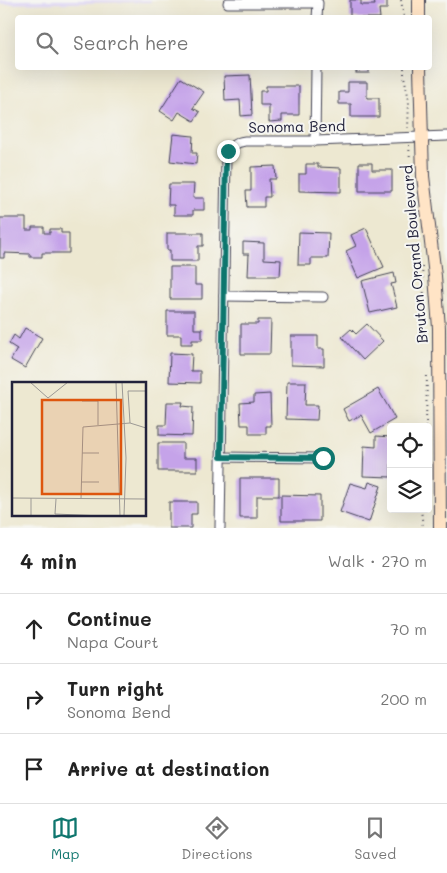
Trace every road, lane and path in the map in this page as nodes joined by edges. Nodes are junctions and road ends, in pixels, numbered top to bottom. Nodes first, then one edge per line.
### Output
1 (401, 0) edge
2 (419, 0) edge
3 (228, 3) dead end
4 (317, 15) edge
5 (404, 15) edge
6 (419, 15) edge
7 (316, 70) edge
8 (404, 70) edge
9 (420, 70) edge
10 (447, 136) edge
11 (415, 138) junction
12 (315, 141) junction
13 (411, 162) dead end
14 (421, 261) dead end
15 (224, 296) junction
16 (323, 297) dead end
17 (424, 298) dead end
18 (428, 366) dead end
19 (426, 423) edge
20 (221, 457) junction
21 (323, 458) dead end
22 (421, 513) edge
23 (220, 528) edge
24 (423, 528) edge
25 (440, 528) edge

1 - 5 path
2 - 6 main road
3 - 4 street
7 - 12 street
8 - 11 path
9 - 11 main road, Bruton Orand Boulevard
10 - 11 street, Sonoma Bend
11 - 12 street, Sonoma Bend
11 - 13 path
11 - 25 main road, Bruton Orand Boulevard
12 - 15 street, Sonoma Bend
14 - 17 path
15 - 16 street
15 - 20 street, Sonoma Bend
18 - 19 path
20 - 21 street
20 - 23 street, Sonoma Bend
22 - 24 path

